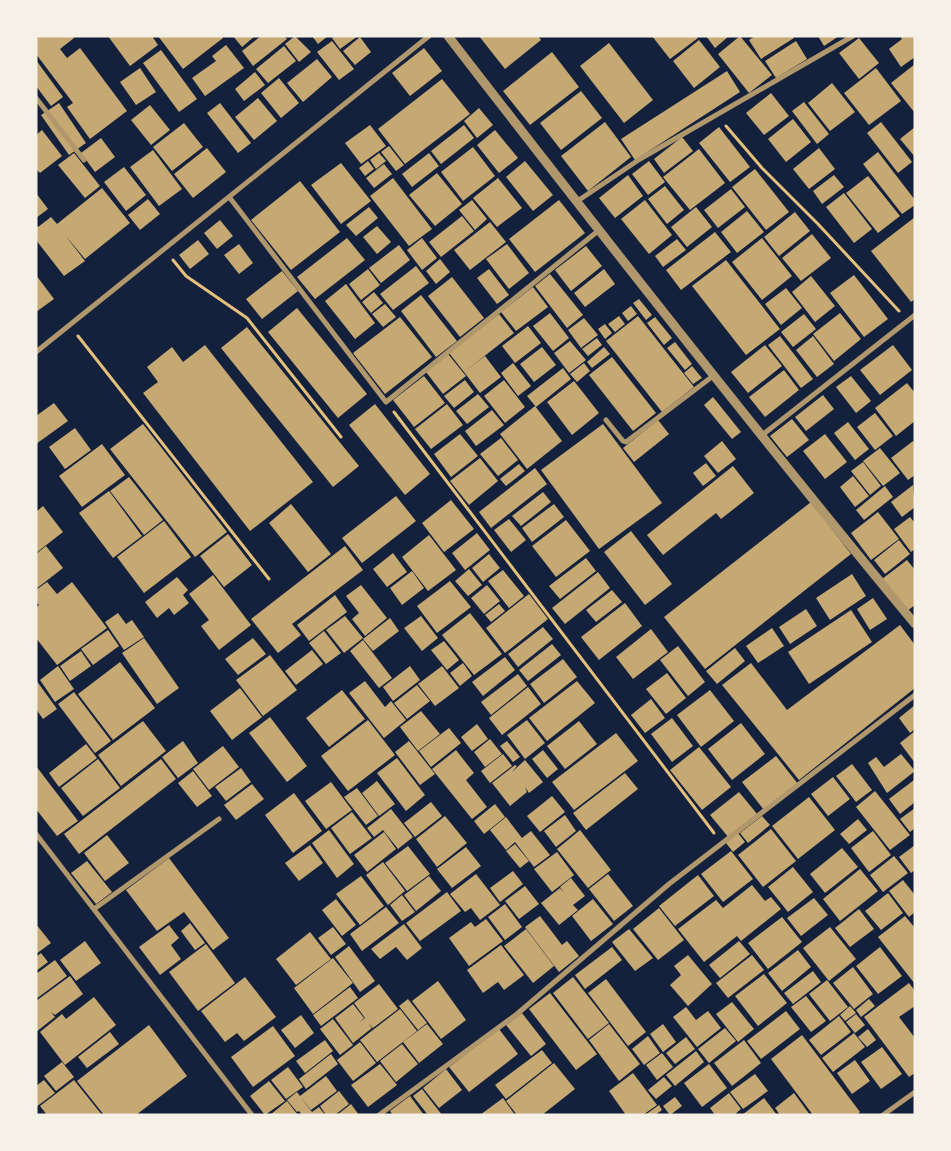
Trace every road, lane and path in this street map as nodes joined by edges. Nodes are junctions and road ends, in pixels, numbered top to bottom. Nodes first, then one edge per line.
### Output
1 (429, 36) edge
2 (448, 36) edge
3 (853, 36) edge
4 (36, 98) edge
5 (716, 114) junction
6 (84, 160) dead end
7 (230, 198) junction
8 (576, 202) junction
9 (598, 231) junction
10 (166, 250) junction
11 (915, 315) edge
12 (908, 321) junction
13 (70, 326) junction
14 (36, 352) edge
15 (712, 376) junction
16 (386, 402) junction
17 (606, 420) dead end
18 (760, 436) junction
19 (341, 437) dead end
20 (270, 579) dead end
21 (915, 624) edge
22 (915, 695) edge
23 (219, 819) dead end
24 (36, 834) edge
25 (722, 844) junction
26 (94, 909) junction
27 (915, 1092) edge
28 (252, 1115) edge
29 (379, 1115) edge
30 (884, 1115) edge

1 - 7 street
2 - 8 street
3 - 5 street
4 - 6 street
5 - 8 street
5 - 12 path
7 - 10 street
7 - 16 street
8 - 9 street
9 - 15 street
9 - 16 street
10 - 13 street
10 - 19 path
11 - 12 street
12 - 18 street
13 - 14 street
13 - 20 path
15 - 17 street
15 - 18 street
16 - 25 path
18 - 21 street
22 - 25 street
23 - 26 street
24 - 26 street
25 - 29 street
26 - 28 street
27 - 30 street

